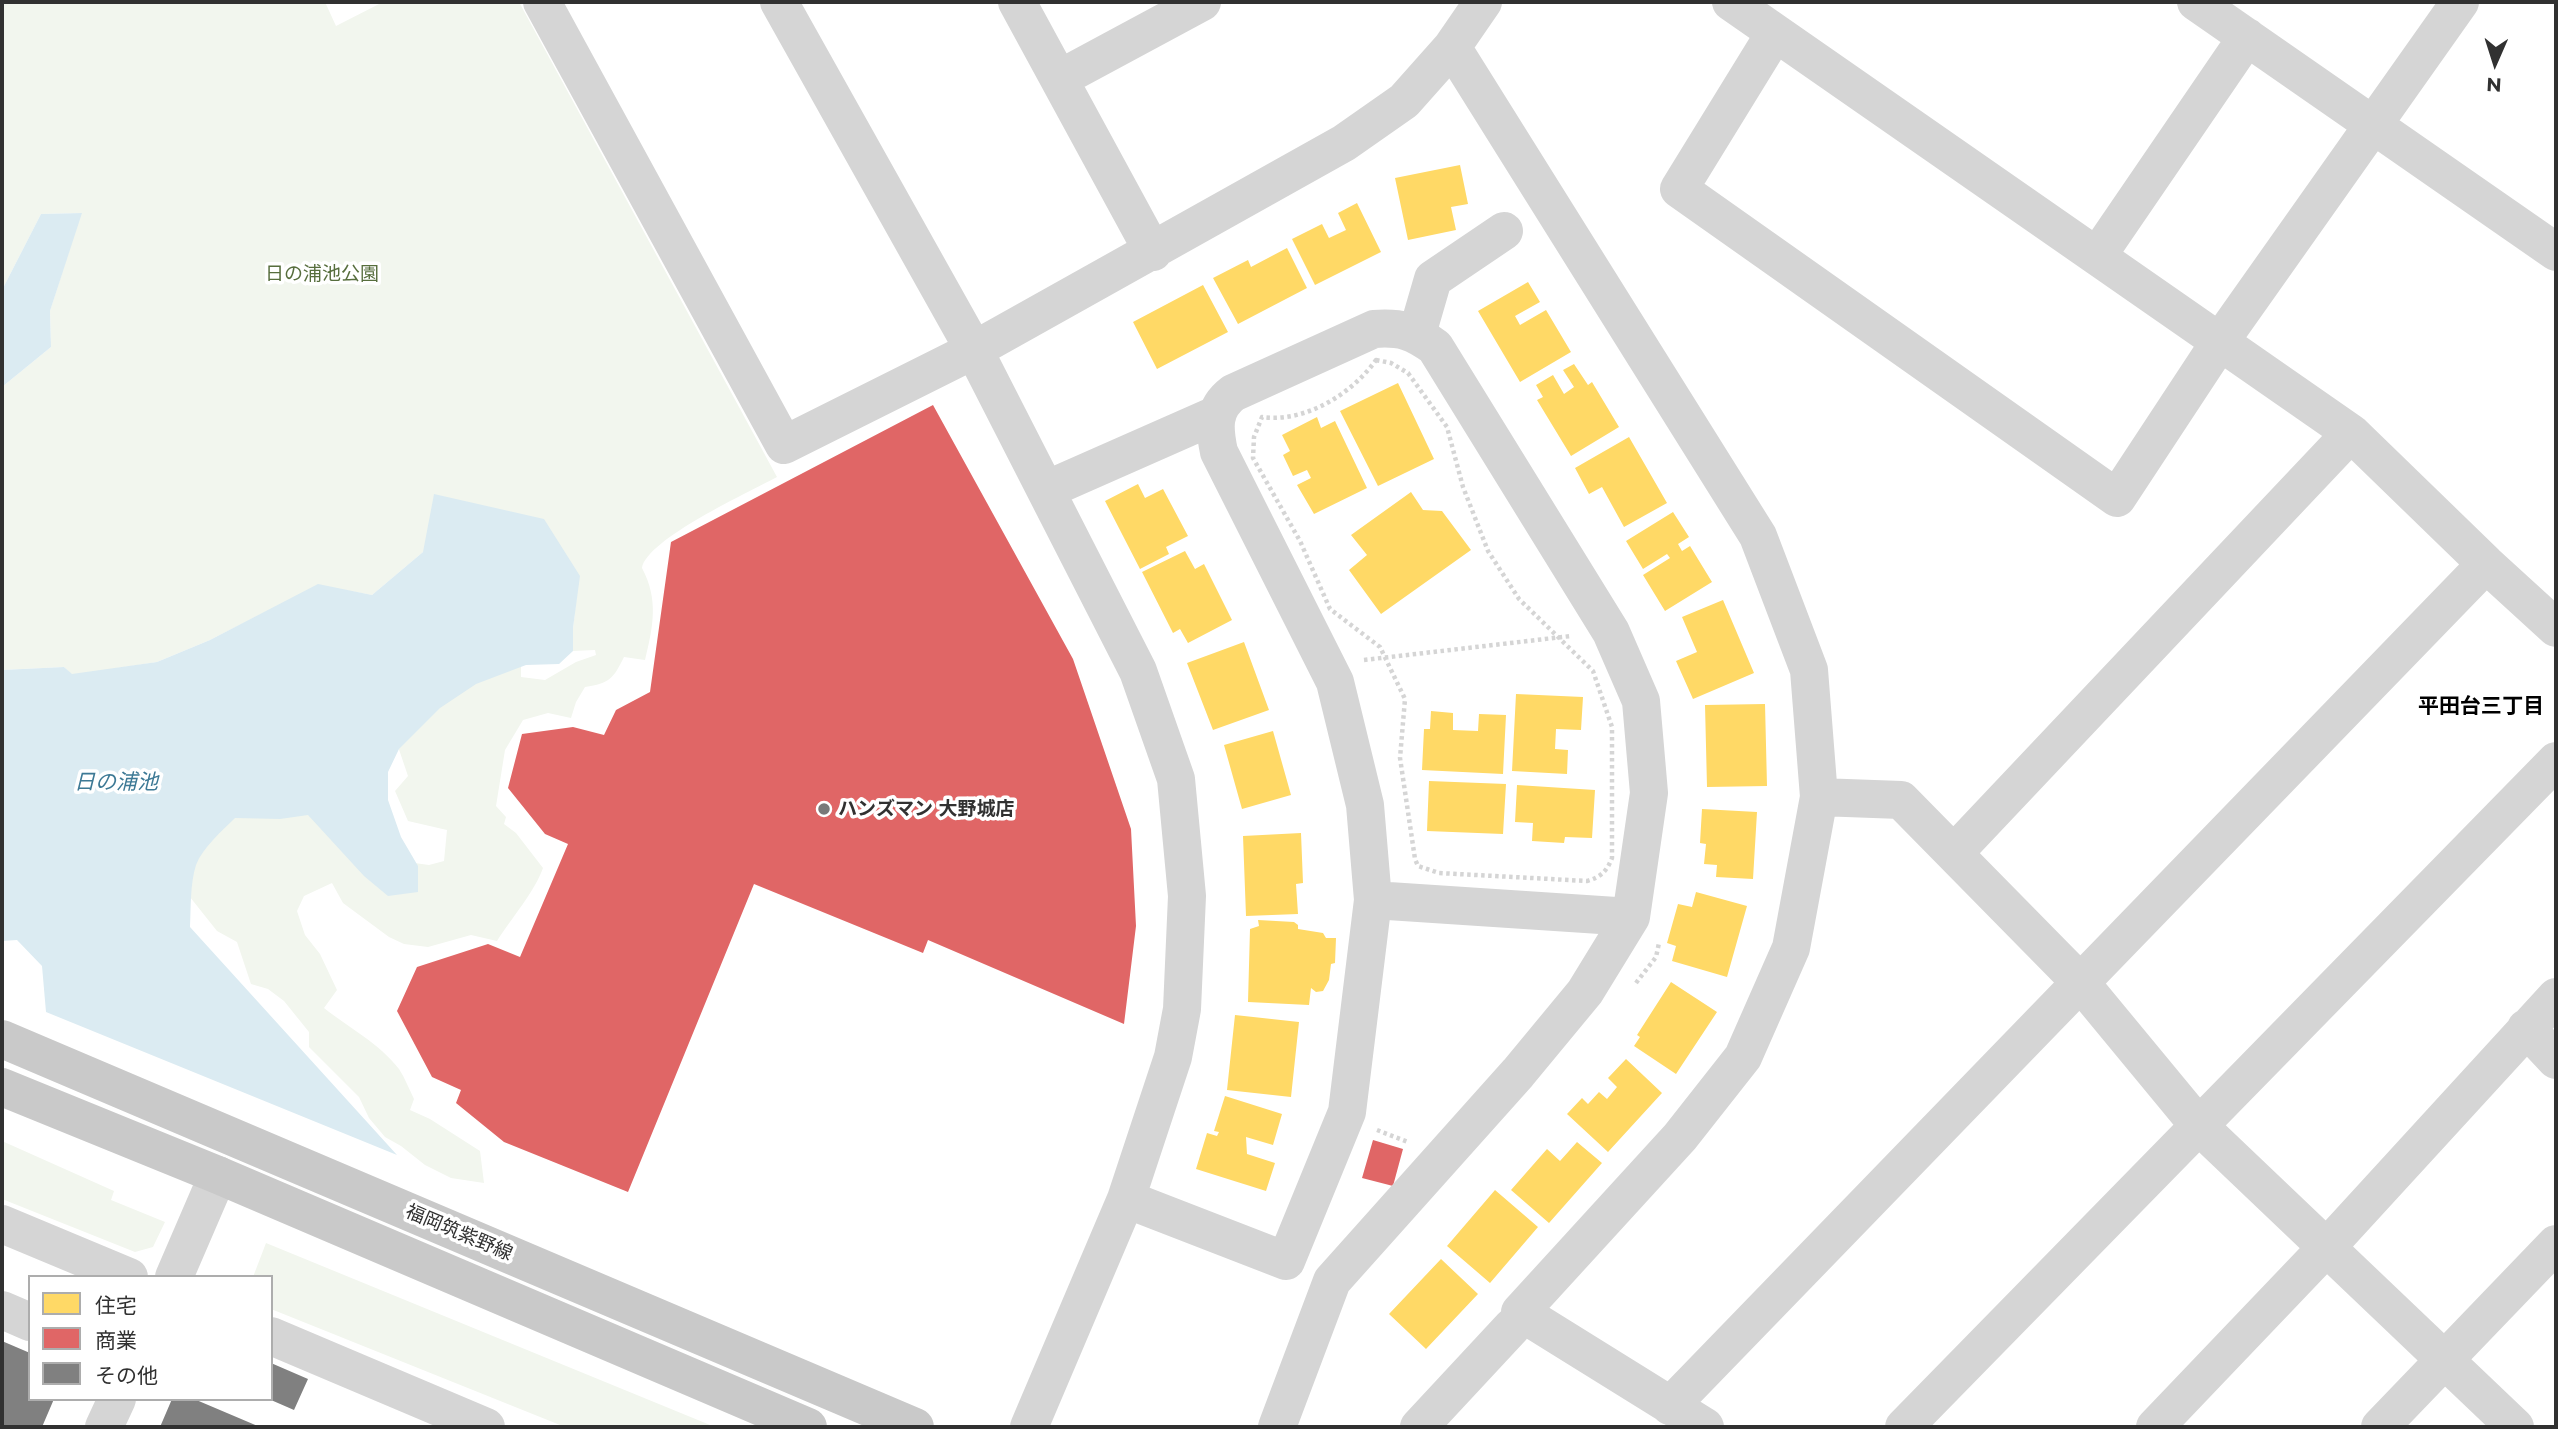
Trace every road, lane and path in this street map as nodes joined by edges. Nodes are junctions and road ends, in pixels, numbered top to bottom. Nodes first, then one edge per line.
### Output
1 (542, 2) edge
2 (779, 2) edge
3 (1017, 2) edge
4 (1202, 2) edge
5 (1483, 2) edge
6 (1731, 2) edge
7 (2196, 2) edge
8 (2460, 2) edge
9 (1775, 33) junction
10 (2247, 37) junction
11 (1452, 47) junction
12 (1059, 79) junction
13 (2373, 126) junction
14 (1504, 231) dead end
15 (1153, 252) junction
16 (2556, 252) edge
17 (2098, 256) junction
18 (1417, 334) junction
19 (2219, 343) junction
20 (974, 350) junction
21 (1216, 415) junction
22 (2351, 433) junction
23 (1046, 490) junction
24 (2486, 564) junction
25 (1608, 627) junction
26 (2556, 628) edge
27 (1559, 637) junction
28 (1385, 658) junction
29 (1328, 670) junction
30 (2556, 761) edge
31 (1819, 796) junction
32 (1954, 853) junction
33 (1373, 900) junction
34 (1646, 924) junction
35 (2080, 982) junction
36 (1631, 989) dead end
37 (2556, 997) edge
38 (2526, 1028) junction
39 (2, 1039) edge
40 (2556, 1060) edge
41 (2, 1087) edge
42 (1344, 1119) junction
43 (2199, 1126) junction
44 (1440, 1161) junction
45 (218, 1175) junction
46 (1126, 1199) junction
47 (2, 1224) edge
48 (2556, 1244) edge
49 (2326, 1248) junction
50 (1286, 1261) junction
51 (124, 1275) edge
52 (175, 1275) edge
53 (1332, 1281) junction
54 (2, 1310) edge
55 (28, 1321) edge
56 (1512, 1327) dead end
57 (273, 1337) edge
58 (2444, 1362) junction
59 (116, 1401) edge
60 (1670, 1406) junction
61 (104, 1427) edge
62 (486, 1427) edge
63 (808, 1427) edge
64 (915, 1427) edge
65 (1029, 1427) edge
66 (1277, 1427) edge
67 (1419, 1427) edge
68 (1705, 1427) edge
69 (1904, 1427) edge
70 (2155, 1427) edge
71 (2379, 1427) edge
72 (2515, 1427) edge

1 - 20 street
2 - 20 street
3 - 12 street
4 - 12 street
5 - 11 street
6 - 9 street
7 - 10 street
8 - 13 street
9 - 17 street
9 - 19 street
10 - 13 street
10 - 17 street
11 - 15 street
11 - 31 street
12 - 15 street
13 - 16 street
13 - 19 street
14 - 18 street
15 - 20 street
17 - 19 street
18 - 21 street
18 - 25 street
19 - 22 street
20 - 23 street
21 - 23 street
21 - 29 street
22 - 24 street
22 - 32 street
23 - 46 street
24 - 26 street
24 - 35 street
25 - 27 path
25 - 34 street
27 - 28 path
27 - 28 path
27 - 28 path
28 - 29 path
29 - 33 street
30 - 43 street
31 - 32 street
31 - 60 street
32 - 35 street
33 - 34 street
33 - 42 street
34 - 36 path
34 - 44 street
35 - 43 street
35 - 60 street
37 - 38 street
38 - 40 street
38 - 49 street
39 - 64 main road, 福岡筑紫野線
41 - 45 main road
42 - 44 path
42 - 50 street
43 - 49 street
43 - 69 street
44 - 53 street
45 - 52 street
45 - 63 main road
46 - 50 street
46 - 65 street
47 - 51 street
48 - 58 street
49 - 58 street
49 - 70 street
50 - 53 street
53 - 66 street
54 - 55 street
56 - 67 street
57 - 62 street
58 - 71 street
58 - 72 street
59 - 61 street
60 - 68 street

